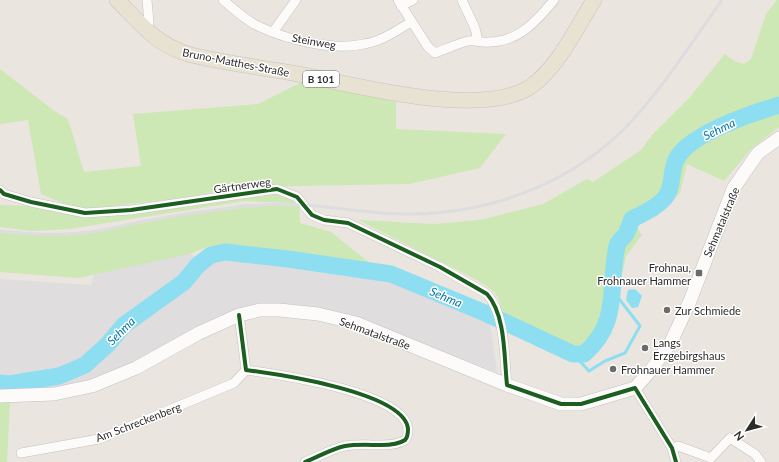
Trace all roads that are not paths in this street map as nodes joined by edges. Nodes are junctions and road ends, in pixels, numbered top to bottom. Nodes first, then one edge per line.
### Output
1 (117, 0) edge
2 (147, 0) edge
3 (223, 0) edge
4 (296, 0) edge
5 (413, 0) edge
6 (462, 0) edge
7 (554, 0) edge
8 (594, 0) edge
9 (400, 3) edge
10 (411, 22) junction
11 (147, 31) junction
12 (273, 32) junction
13 (473, 41) junction
14 (779, 138) edge
15 (0, 190) edge
16 (239, 315) junction
17 (246, 370) junction
18 (507, 385) junction
19 (635, 388) junction
20 (0, 396) edge
21 (672, 448) junction
22 (21, 453) dead end
23 (713, 460) edge
24 (305, 462) edge
25 (676, 462) edge
26 (761, 462) edge

1 - 11 main road, B 101
2 - 11 street
3 - 12 street, Steinweg
4 - 12 street
5 - 9 street
6 - 13 street
7 - 13 street
8 - 11 main road, Bruno-Matthes-Straße / B 101
9 - 10 street
10 - 12 street, Steinweg
10 - 13 street
14 - 19 main road, Sehmatalstraße
15 - 18 street, Gärtnerweg
16 - 17 street
16 - 18 main road, Sehmatalstraße
16 - 20 main road, Sehmatalstraße
17 - 22 street, Am Schreckenberg
17 - 24 street
18 - 19 main road, Sehmatalstraße
19 - 21 street
21 - 23 street
21 - 25 street
23 - 26 street

